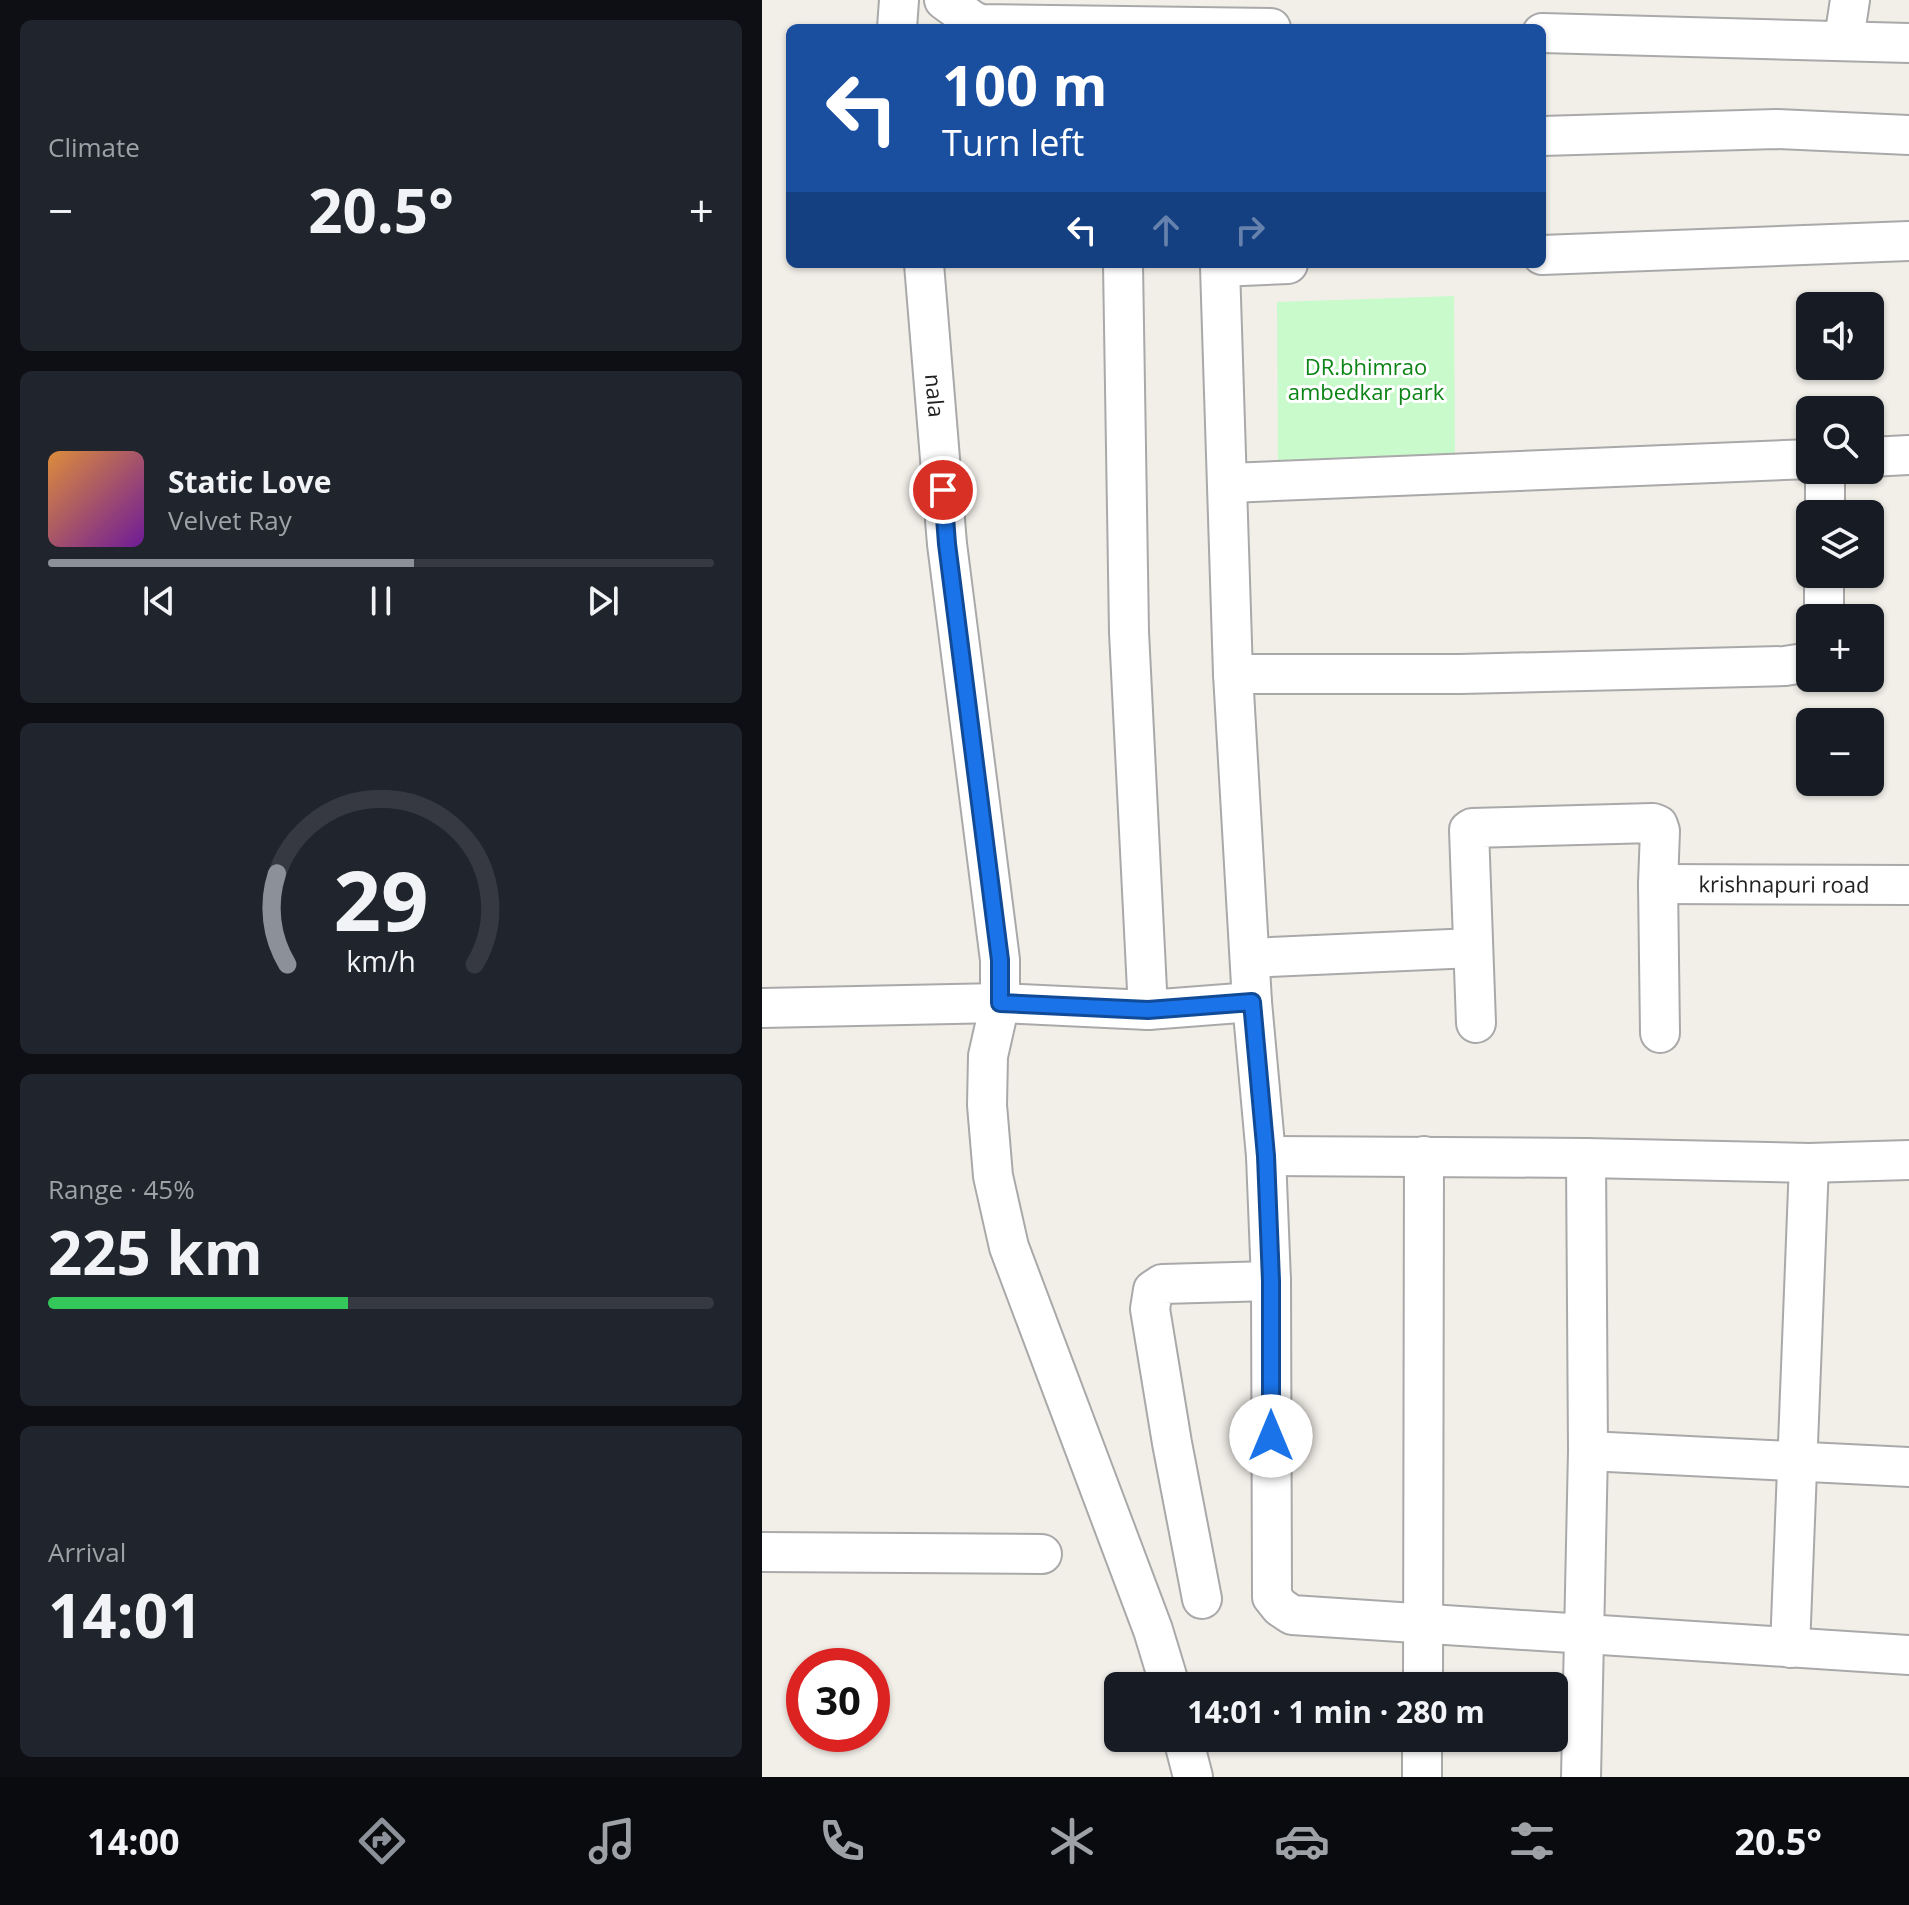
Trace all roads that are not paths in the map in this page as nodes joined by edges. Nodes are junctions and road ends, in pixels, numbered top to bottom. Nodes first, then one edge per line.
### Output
1 (899, 0) edge
2 (944, 0) edge
3 (1850, 0) edge
4 (1092, 12) edge
5 (1619, 17) edge
6 (897, 24) edge
7 (1226, 24) edge
8 (1546, 32) edge
9 (1844, 39) junction
10 (1909, 43) edge
11 (1909, 135) edge
12 (1546, 136) edge
13 (1909, 241) edge
14 (1546, 255) edge
15 (924, 268) edge
16 (1123, 268) edge
17 (1220, 268) edge
18 (1909, 455) edge
19 (1884, 456) edge
20 (1796, 460) edge
21 (1229, 483) junction
22 (1796, 664) edge
23 (1233, 674) junction
24 (1658, 884) junction
25 (1909, 885) edge
26 (1473, 948) junction
27 (1250, 958) junction
28 (1252, 1002) junction
29 (1000, 1003) junction
30 (762, 1008) edge
31 (1148, 1010) junction
32 (1476, 1023) dead end
33 (1660, 1033) dead end
34 (1266, 1156) junction
35 (1424, 1156) junction
36 (1586, 1158) junction
37 (1909, 1160) edge
38 (1809, 1163) junction
39 (1271, 1281) junction
40 (1588, 1451) junction
41 (1798, 1461) junction
42 (1909, 1467) edge
43 (762, 1552) edge
44 (1042, 1554) dead end
45 (1202, 1599) dead end
46 (1424, 1623) junction
47 (1585, 1635) junction
48 (1790, 1648) junction
49 (1909, 1655) edge
50 (1166, 1672) edge
51 (1423, 1672) edge
52 (1187, 1752) edge
53 (1422, 1752) edge
54 (1193, 1777) edge
55 (1422, 1777) edge
56 (1581, 1777) edge

1 - 6 street
2 - 4 street
3 - 9 street
4 - 7 street
5 - 8 street
5 - 9 street
9 - 10 street
11 - 12 street
13 - 14 street
15 - 29 street, nala
16 - 31 street
17 - 21 street
18 - 19 street
20 - 21 street
21 - 23 street
22 - 23 street
23 - 27 street
24 - 25 street, krishnapuri road
24 - 26 street
24 - 33 street
26 - 27 street
26 - 32 street
27 - 28 street
28 - 31 street
28 - 34 street
29 - 30 street
29 - 31 street
29 - 50 street, nala
34 - 35 street
34 - 39 street
35 - 36 street
35 - 46 street
36 - 38 street
36 - 40 street
37 - 38 street
38 - 41 street
39 - 45 street
39 - 46 street
40 - 41 street
40 - 47 street
41 - 42 street
41 - 48 street
43 - 44 street
46 - 47 street
46 - 51 street
47 - 48 street
47 - 56 street
48 - 49 street
52 - 54 street
53 - 55 street

